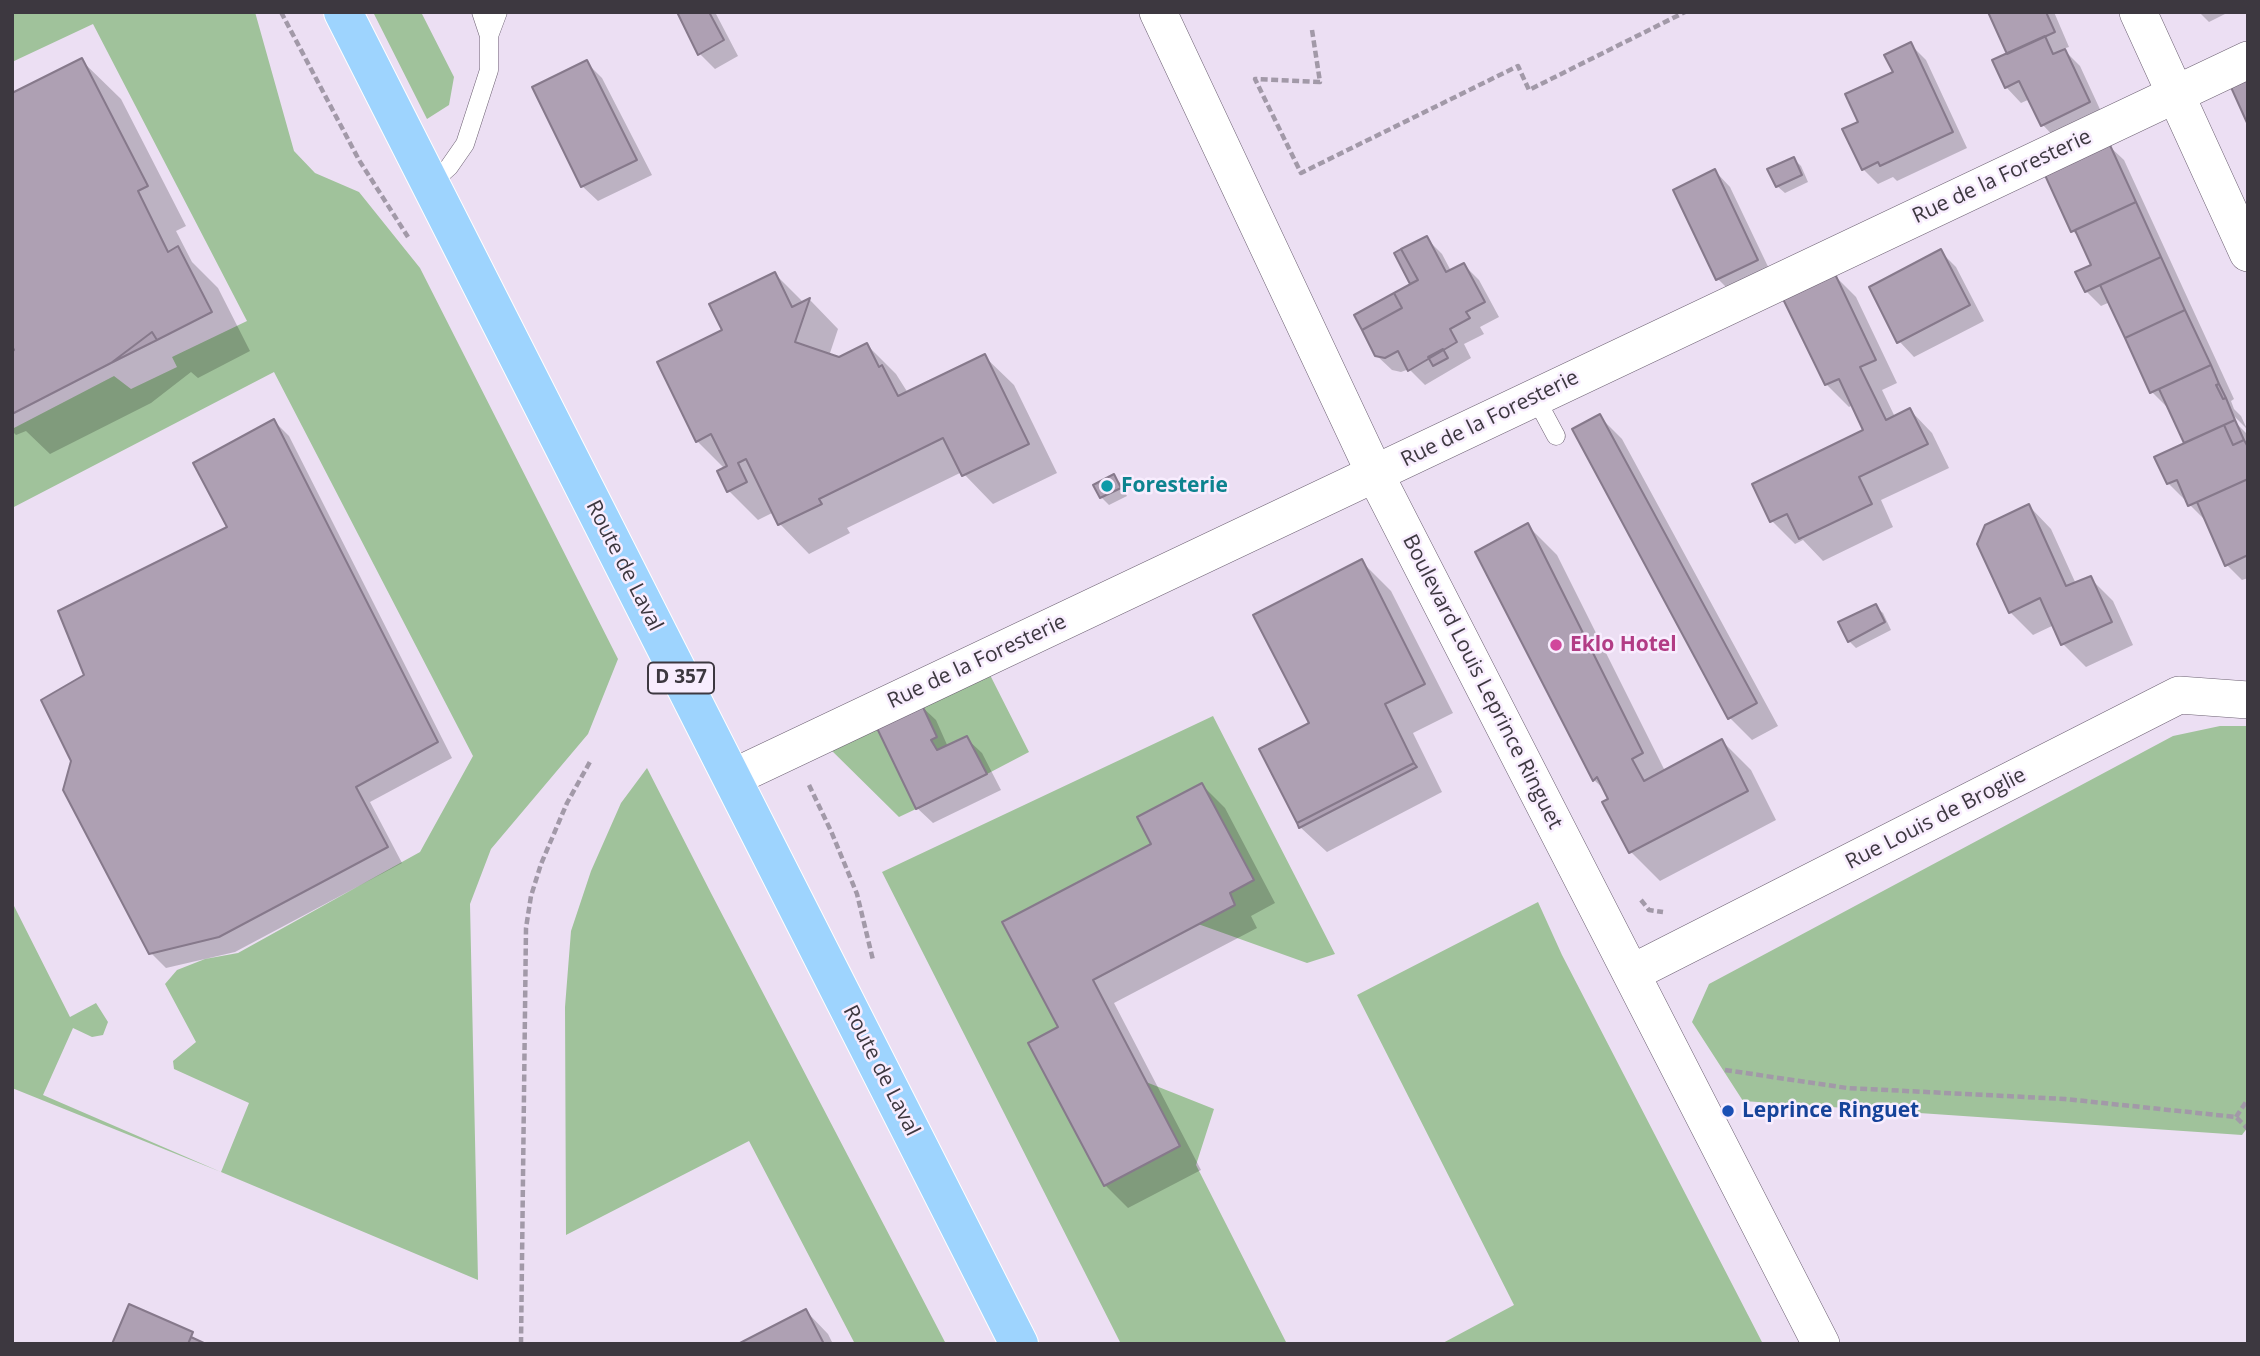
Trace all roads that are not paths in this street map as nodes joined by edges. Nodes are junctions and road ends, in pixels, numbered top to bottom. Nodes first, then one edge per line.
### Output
1 (343, 12) edge
2 (481, 12) edge
3 (498, 12) edge
4 (1158, 12) edge
5 (2138, 12) edge
6 (489, 36) junction
7 (2248, 60) edge
8 (2175, 94) junction
9 (430, 184) junction
10 (2248, 253) edge
11 (1535, 397) junction
12 (1556, 436) dead end
13 (1375, 474) junction
14 (2248, 700) edge
15 (732, 778) junction
16 (1632, 973) junction
17 (1019, 1344) edge
18 (1821, 1344) edge

1 - 9 main road, Route de Laval / D 357
2 - 6 lane
3 - 6 lane
4 - 13 street, Boulevard Louis Leprince Ringuet
5 - 8 street
6 - 9 lane
7 - 8 street, Rue de la Foresterie
8 - 10 street
8 - 11 street, Rue de la Foresterie
9 - 15 main road, Route de Laval / D 357
11 - 12 lane
11 - 13 street, Rue de la Foresterie
13 - 15 street, Rue de la Foresterie
13 - 16 street, Boulevard Louis Leprince Ringuet
14 - 16 street, Rue Louis de Broglie
15 - 17 main road, Route de Laval / D 357
16 - 18 street, Boulevard Louis Leprince Ringuet

